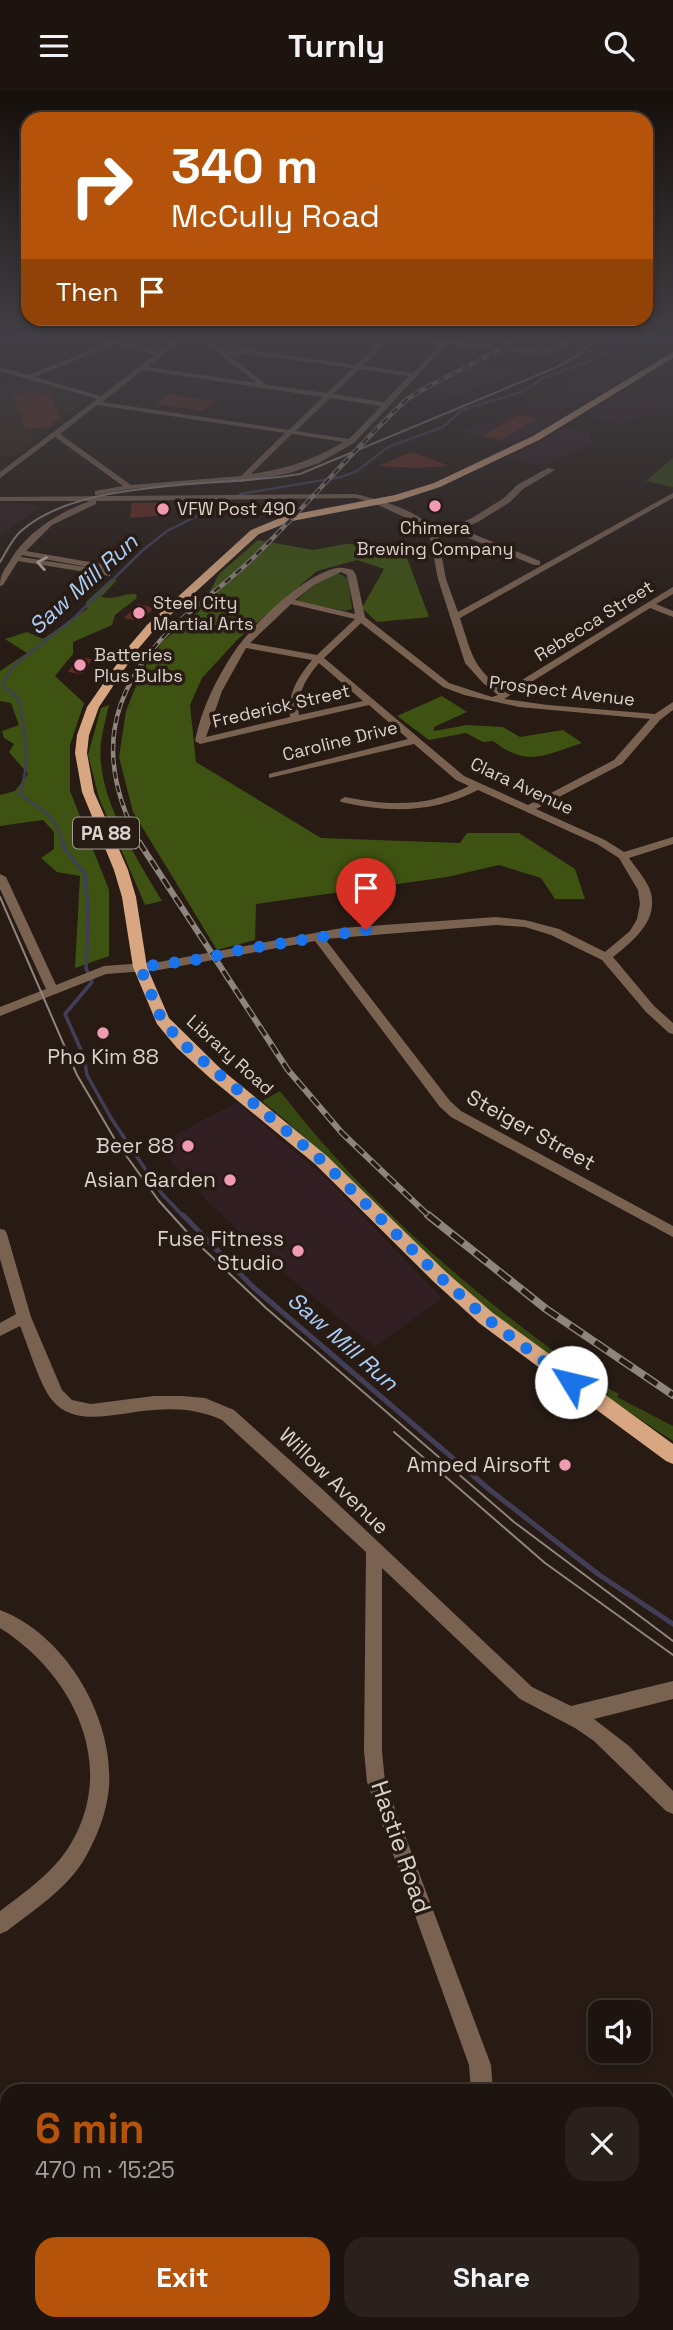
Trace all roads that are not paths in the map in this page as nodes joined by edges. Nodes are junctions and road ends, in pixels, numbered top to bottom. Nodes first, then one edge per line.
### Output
1 (48, 439) edge
2 (63, 439) edge
3 (283, 439) edge
4 (342, 439) edge
5 (532, 439) edge
6 (352, 441) joint
7 (551, 470) dead end
8 (0, 476) edge
9 (242, 478) junction
10 (129, 487) junction
11 (673, 495) edge
12 (226, 498) junction
13 (0, 499) edge
14 (80, 499) junction
15 (101, 499) junction
16 (379, 502) junction
17 (454, 529) junction
18 (434, 537) junction
19 (17, 555) junction
20 (537, 563) dead end
21 (0, 583) edge
22 (673, 590) edge
23 (290, 601) junction
24 (649, 605) junction
25 (673, 614) edge
26 (361, 618) junction
27 (454, 618) junction
28 (243, 645) junction
29 (319, 658) junction
30 (500, 697) junction
31 (370, 702) junction
32 (673, 705) edge
33 (655, 717) junction
34 (295, 720) junction
35 (416, 740) junction
36 (273, 776) dead end
37 (477, 786) junction
38 (345, 800) dead end
39 (530, 808) junction
40 (673, 840) edge
41 (624, 856) junction
42 (0, 877) edge
43 (317, 936) junction
44 (606, 957) junction
45 (140, 967) junction
46 (51, 991) junction
47 (0, 1012) edge
48 (673, 1030) edge
49 (673, 1232) edge
50 (0, 1234) edge
51 (24, 1317) junction
52 (0, 1330) edge
53 (673, 1455) edge
54 (374, 1551) junction
55 (0, 1618) edge
56 (673, 1690) edge
57 (572, 1715) junction
58 (673, 1804) edge
59 (0, 1924) edge
60 (481, 2084) edge

1 - 8 street
2 - 10 street
3 - 9 street
4 - 6 street
5 - 16 main road, Library Road / PA 88
6 - 9 street
7 - 17 street
9 - 10 street
9 - 12 street
10 - 14 street
11 - 27 street
12 - 15 street
12 - 16 street
13 - 14 street
14 - 15 street
15 - 19 street
16 - 18 street
16 - 45 main road, Library Road / PA 88
17 - 18 street
17 - 20 street
18 - 27 street
19 -> 19 street
19 - 21 street
22 - 24 street, Rebecca Street
23 - 26 street
23 - 26 street
23 - 28 street
24 - 25 street
24 - 30 street, Rebecca Street
26 - 29 street
26 - 30 street, Prospect Avenue
27 - 30 street
28 - 29 street
28 - 34 street, Frederick Street
29 - 31 street, Clara Avenue
29 - 34 street
30 - 33 street, Prospect Avenue
31 - 34 street, Frederick Street
31 - 35 street, Clara Avenue
32 - 33 street
33 - 39 street
35 - 36 street, Caroline Drive
35 - 37 street, Clara Avenue
37 - 38 street
37 - 39 street, Clara Avenue
39 - 41 street, Clara Avenue
40 - 41 street
41 - 44 street, Clara Avenue
42 - 46 street
43 - 44 street
43 - 45 street
43 - 49 street, Steiger Street
44 - 48 street
45 - 46 street
45 - 53 main road, Library Road / PA 88
46 - 47 street
50 - 51 street, Willow Avenue
51 - 52 street
51 - 54 street, Willow Avenue
54 - 57 street, Willow Avenue
54 - 60 street, Hastie Road
55 - 59 street
56 - 57 street
57 - 58 street, Willow Avenue

